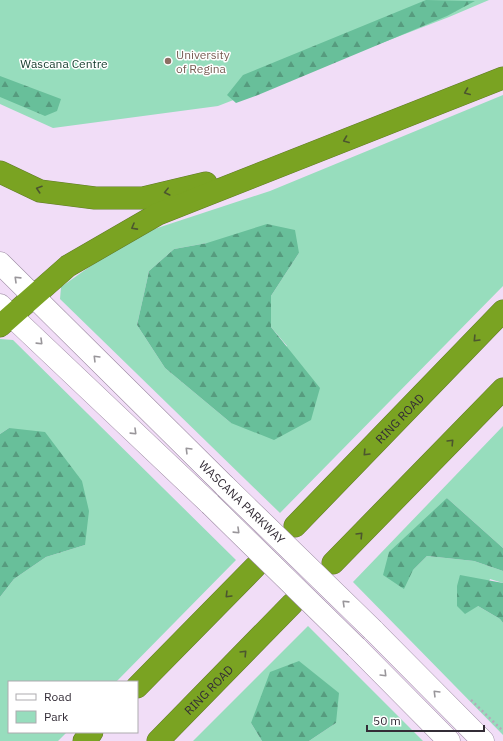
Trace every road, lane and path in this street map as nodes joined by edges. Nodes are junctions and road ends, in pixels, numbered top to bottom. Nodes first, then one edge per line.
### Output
1 (503, 78) edge
2 (286, 162) junction
3 (0, 172) edge
4 (0, 263) edge
5 (34, 296) junction
6 (503, 311) edge
7 (4, 315) edge
8 (503, 389) edge
9 (295, 526) dead end
10 (332, 563) dead end
11 (255, 568) dead end
12 (292, 604) dead end
13 (138, 686) edge
14 (91, 733) edge
15 (84, 741) edge
16 (158, 741) edge
17 (449, 741) edge
18 (483, 741) edge

1 -> 2 highway
2 -> 3 highway
2 -> 5 highway
5 -> 4 main road, WASCANA PARKWAY
5 - 7 highway
18 -> 5 main road, WASCANA PARKWAY, bridge
6 -> 9 highway, RING ROAD
7 -> 17 main road, WASCANA PARKWAY, bridge
10 -> 8 highway
11 -> 13 highway
16 -> 12 highway, RING ROAD
14 - 15 highway

